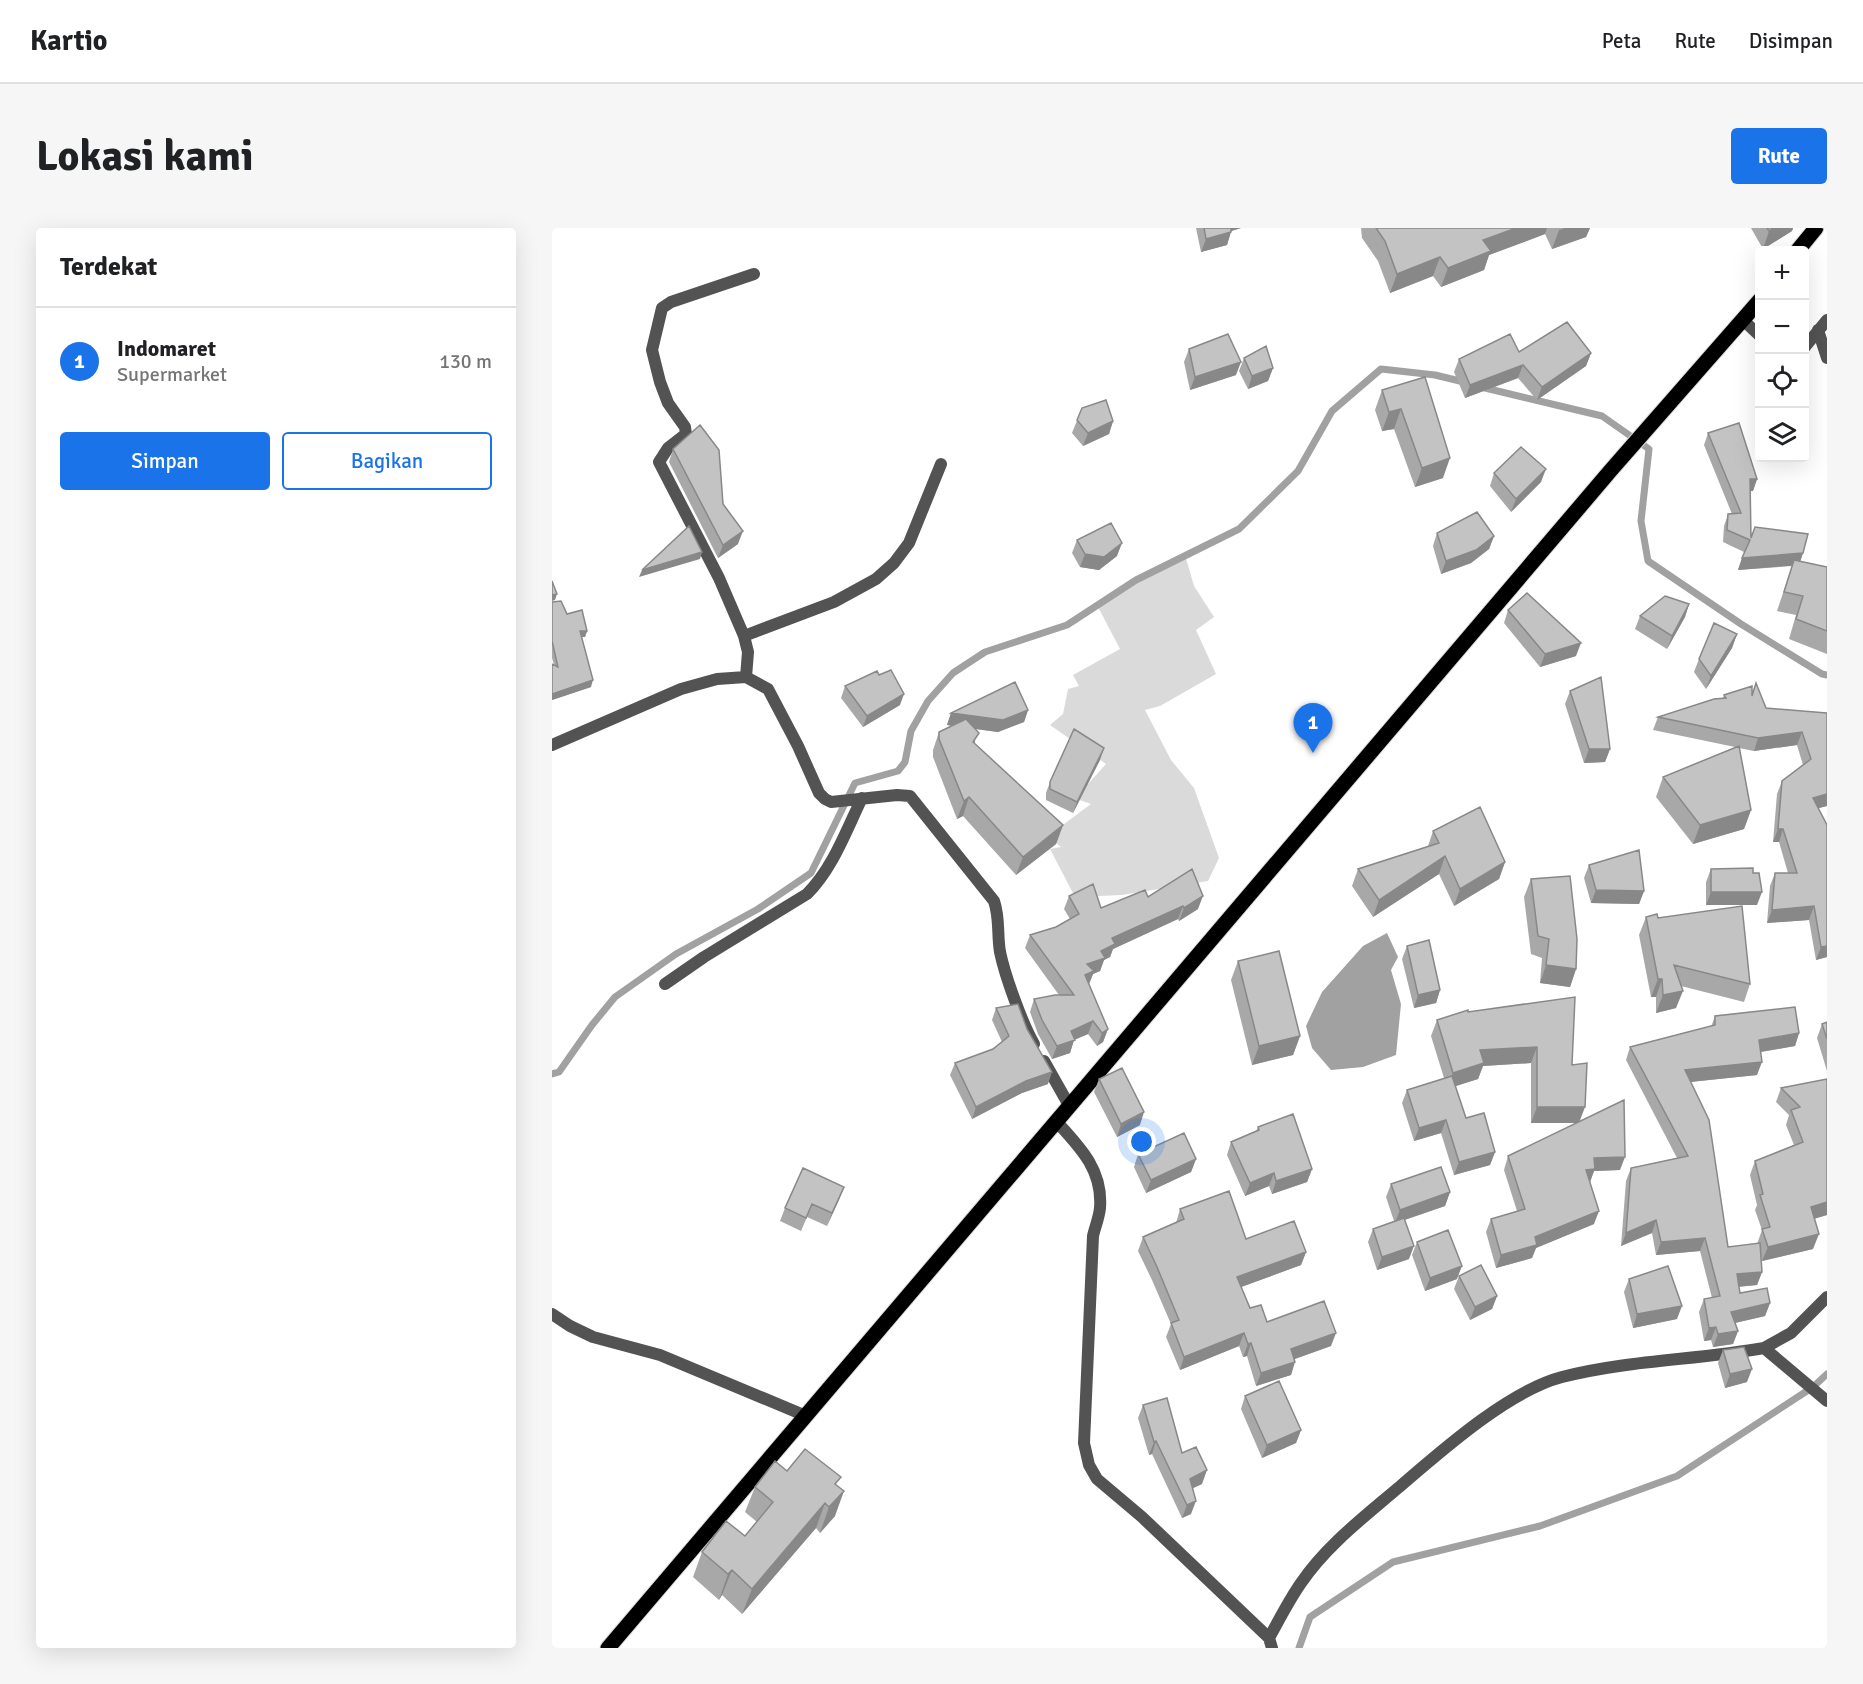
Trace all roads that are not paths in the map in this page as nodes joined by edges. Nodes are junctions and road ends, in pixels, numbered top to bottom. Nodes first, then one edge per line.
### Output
1 (1816, 228) edge
2 (1801, 246) edge
3 (754, 274) dead end
4 (1755, 306) edge
5 (1743, 320) junction
6 (1827, 320) edge
7 (1818, 330) junction
8 (1755, 331) edge
9 (1809, 342) edge
10 (1827, 358) edge
11 (941, 464) dead end
12 (744, 636) junction
13 (746, 677) junction
14 (552, 745) edge
15 (858, 799) junction
16 (665, 984) dead end
17 (1070, 1107) junction
18 (1056, 1122) junction
19 (1827, 1297) edge
20 (552, 1314) edge
21 (1764, 1348) junction
22 (1827, 1401) edge
23 (806, 1416) junction
24 (1270, 1643) edge
25 (608, 1648) edge

1 - 2 main road
3 - 12 street
4 - 5 main road
5 - 8 street
5 - 17 main road
6 - 7 street
7 - 9 street
7 - 10 street
11 - 12 street
12 - 13 street
13 - 14 street
13 - 15 street
15 - 16 street
15 - 17 street
17 - 18 main road
18 - 23 main road
18 - 24 street
19 - 21 street
20 - 23 street
21 - 22 street
21 - 24 street
23 - 25 main road

